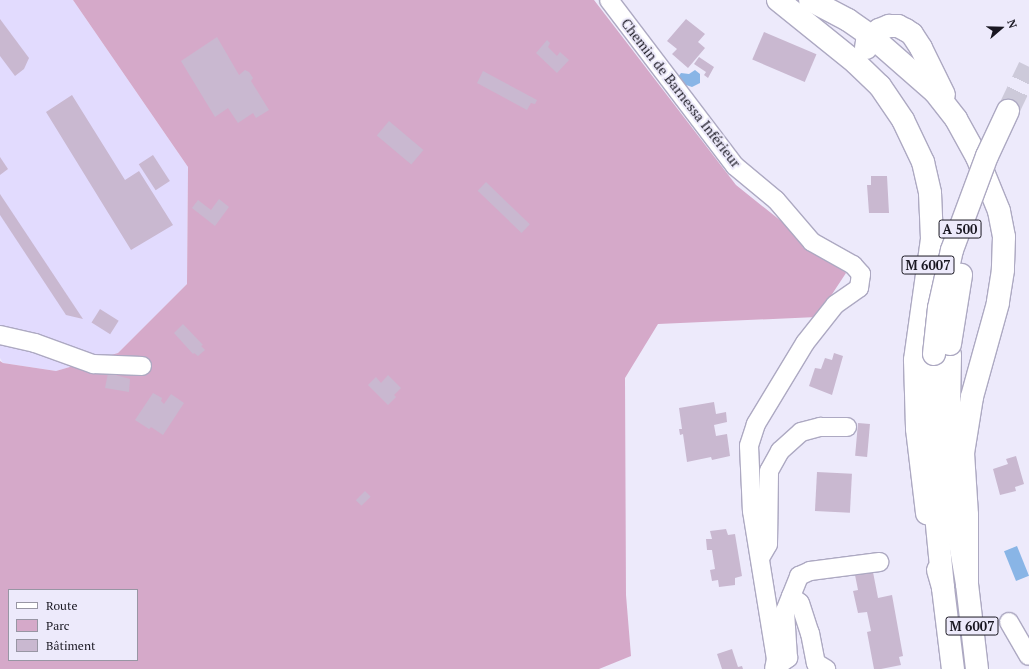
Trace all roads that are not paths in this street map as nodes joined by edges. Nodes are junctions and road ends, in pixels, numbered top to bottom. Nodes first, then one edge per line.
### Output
1 (609, 0) edge
2 (778, 0) edge
3 (810, 0) edge
4 (871, 36) junction
5 (880, 86) junction
6 (1015, 114) tunnel mouth
7 (0, 335) edge
8 (942, 355) junction
9 (142, 366) dead end
10 (847, 427) dead end
11 (760, 559) junction
12 (879, 562) dead end
13 (967, 584) junction
14 (943, 588) junction
15 (791, 596) junction
16 (1009, 622) dead end
17 (1029, 656) edge
18 (774, 668) edge
19 (826, 669) edge
20 (953, 669) edge
21 (977, 669) edge

1 - 11 street, Chemin de Barnessa Inférieur
2 - 5 main road, M 6007
3 - 4 main road, M 6007
4 - 5 main road, M 6007
4 - 13 main road, M 6007
5 - 14 main road, M 6007
6 - 8 main road, A 500, bridge
7 - 9 street
8 - 13 main road, A 500
8 - 14 main road, A 500
10 - 11 street
11 - 18 street, Chemin de Barnessa Inférieur
12 - 15 street
13 - 21 main road, M 6007
14 - 20 main road, M 6007
15 - 18 street
15 - 19 street
16 - 17 street

